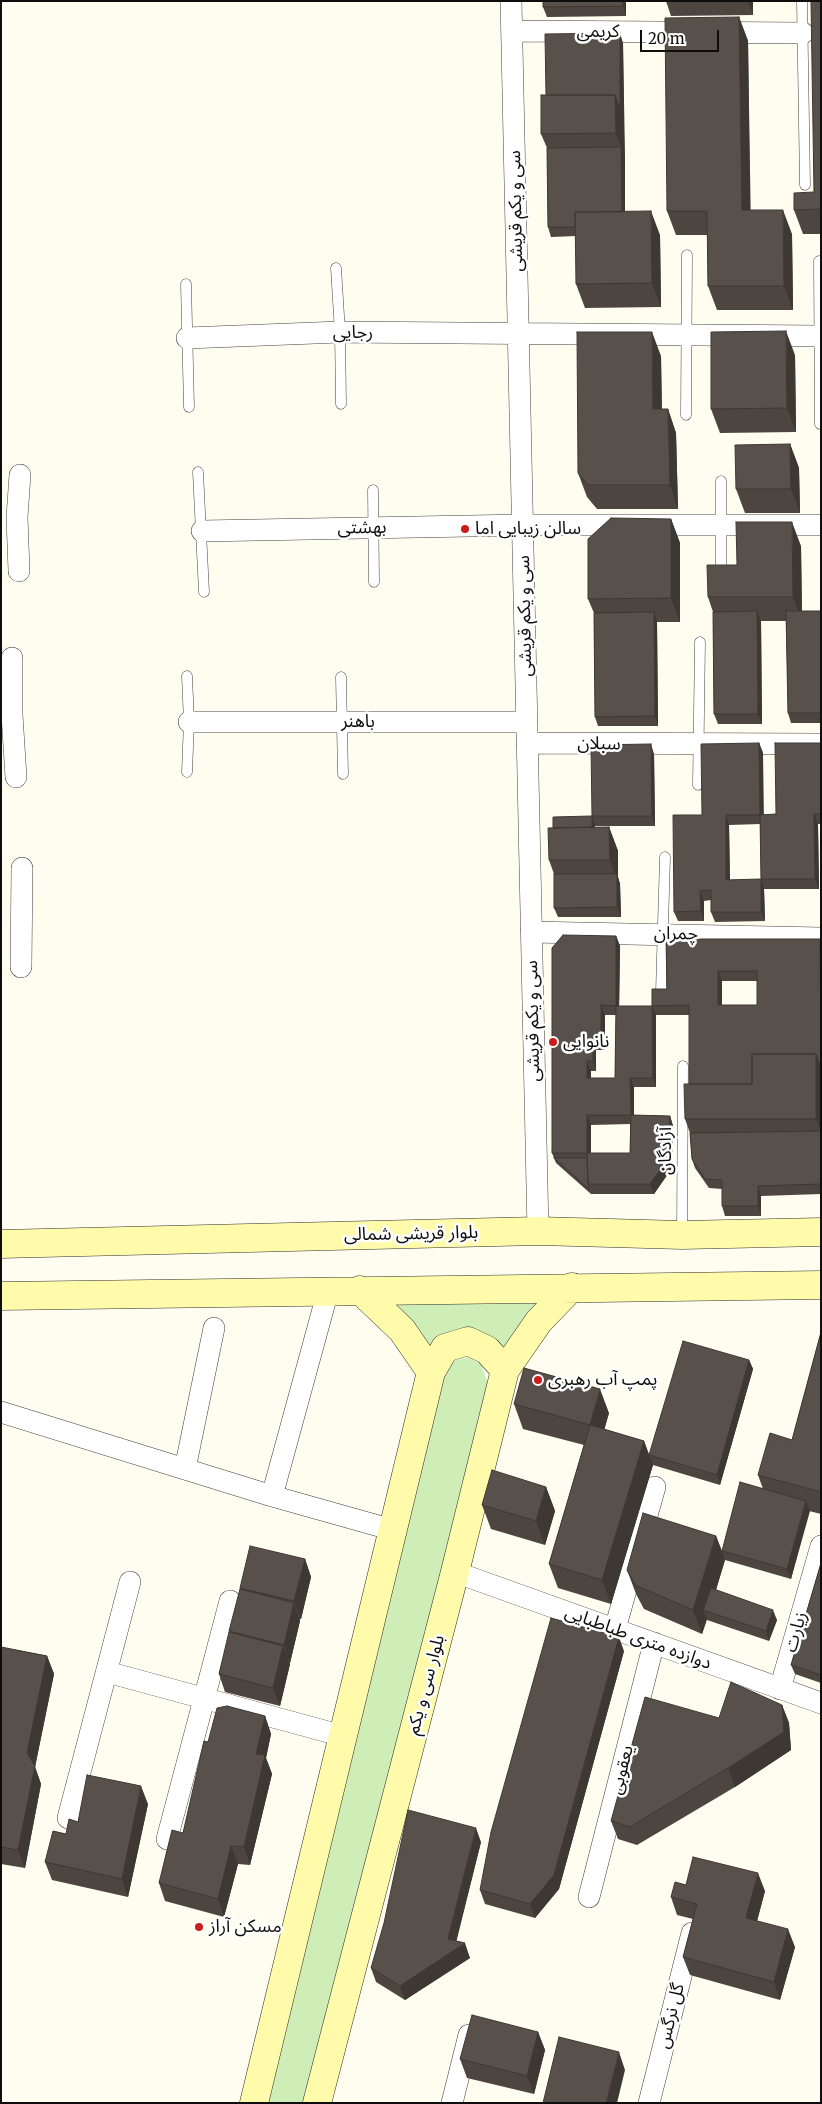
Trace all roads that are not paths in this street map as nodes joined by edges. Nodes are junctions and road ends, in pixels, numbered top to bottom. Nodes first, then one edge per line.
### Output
1 (511, 1) edge
2 (802, 1) edge
3 (512, 31) junction
4 (803, 33) junction
5 (805, 185) dead end
6 (687, 255) dead end
7 (819, 260) dead end
8 (336, 268) dead end
9 (186, 284) dead end
10 (340, 332) junction
11 (518, 334) junction
12 (686, 335) junction
13 (819, 336) junction
14 (187, 338) junction
15 (341, 404) dead end
16 (189, 407) dead end
17 (686, 415) dead end
18 (820, 424) edge
19 (198, 472) dead end
20 (20, 475) dead end
21 (721, 481) dead end
22 (373, 490) dead end
23 (9, 517) edge
24 (721, 524) junction
25 (523, 525) junction
26 (821, 525) edge
27 (373, 527) junction
28 (202, 531) junction
29 (19, 571) dead end
30 (374, 582) dead end
31 (721, 585) edge
32 (204, 592) dead end
33 (700, 642) dead end
34 (12, 658) dead end
35 (187, 676) dead end
36 (341, 677) dead end
37 (7, 715) edge
38 (189, 722) junction
39 (342, 722) junction
40 (527, 722) junction
41 (527, 743) junction
42 (821, 744) edge
43 (700, 745) junction
44 (187, 772) dead end
45 (343, 774) dead end
46 (16, 777) dead end
47 (698, 785) dead end
48 (665, 857) dead end
49 (22, 868) dead end
50 (11, 911) edge
51 (531, 932) junction
52 (663, 933) junction
53 (821, 938) edge
54 (21, 967) dead end
55 (661, 992) edge
56 (683, 1066) dead end
57 (538, 1231) junction
58 (821, 1232) edge
59 (682, 1235) junction
60 (1, 1244) edge
61 (821, 1285) edge
62 (572, 1287) junction
63 (360, 1290) junction
64 (328, 1291) junction
65 (1, 1296) edge
66 (214, 1328) dead end
67 (505, 1370) junction
68 (431, 1372) junction
69 (1, 1412) edge
70 (185, 1469) junction
71 (655, 1487) dead end
72 (272, 1496) junction
73 (393, 1530) junction
74 (821, 1546) edge
75 (455, 1572) junction
76 (130, 1582) dead end
77 (230, 1601) dead end
78 (615, 1629) junction
79 (654, 1643) junction
80 (107, 1672) junction
81 (780, 1688) junction
82 (204, 1698) junction
83 (821, 1703) edge
84 (343, 1736) junction
85 (68, 1818) edge
86 (167, 1839) dead end
87 (589, 1897) dead end
88 (693, 1928) edge
89 (470, 2034) edge
90 (254, 2103) edge
91 (317, 2103) edge
92 (452, 2103) edge
93 (649, 2103) edge

1 - 3 street, سی و یکم قریشی
2 - 4 lane
3 - 4 street, کریمی
3 - 11 street, سی و یکم قریشی
4 - 5 lane
6 - 12 lane
7 - 13 lane
8 - 10 lane
9 - 14 lane
10 - 11 street, رجایی
10 - 14 street, رجایی
10 - 15 lane
11 - 12 street, رجایی
11 - 25 street, سی و یکم قریشی
12 - 13 street, رجایی
12 - 17 lane
13 - 18 lane
14 - 16 lane
19 - 28 lane
20 - 23 street
21 - 24 lane
22 - 27 lane
23 - 29 street
24 - 25 street, بهشتی
24 - 26 street, بهشتی
24 - 31 lane
25 - 27 street, بهشتی
25 - 40 street, سی و یکم قریشی
27 - 28 street, بهشتی
27 - 30 lane
28 - 32 lane
33 - 43 lane
34 - 37 street
35 - 38 lane
36 - 39 lane
37 - 46 street
38 - 39 street, باهنر
38 - 44 lane
39 - 40 street, باهنر
39 - 45 lane
40 - 41 street, سی و یکم قریشی
41 - 43 street, سبلان
41 - 51 street, سی و یکم قریشی
42 - 43 street, سبلان
43 - 47 lane
48 - 52 lane
49 - 50 street
50 - 54 street
51 - 52 street, چمران
51 - 57 street, سی و یکم قریشی
52 - 53 street, چمران
52 - 55 lane
56 - 59 lane, آزادگان
57 - 59 main road, بلوار قریشی شمالی
57 - 60 main road, بلوار قریشی شمالی
58 - 59 main road, بلوار قریشی شمالی
61 - 62 main road
62 - 63 main road
62 - 67 main road, بلوار سی و یکم
63 - 64 main road
63 - 68 main road
64 - 65 main road
64 - 72 street
66 - 70 street
67 - 68 main road
67 - 75 main road, بلوار سی و یکم
68 - 73 main road
69 - 70 street
70 - 72 street
71 - 78 street
72 - 73 street
73 - 84 main road
74 - 81 street, زیارت
75 - 78 street, دوازده متری طباطبایی
75 - 91 main road, بلوار سی و یکم
76 - 80 street
77 - 82 street
78 - 79 street, دوازده متری طباطبایی
79 - 81 street, دوازده متری طباطبایی
79 - 87 street, یعقوبی
80 - 82 street
80 - 85 street
81 - 83 street, دوازده متری طباطبایی
82 - 84 street
82 - 86 street
84 - 90 main road
88 - 93 street, گل نرگس
89 - 92 street

